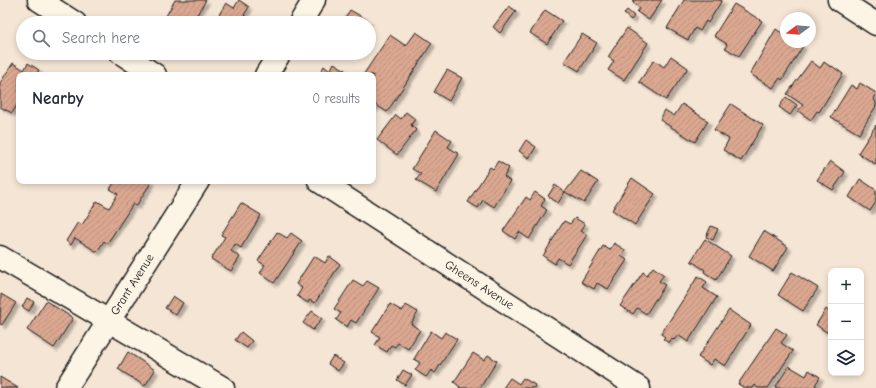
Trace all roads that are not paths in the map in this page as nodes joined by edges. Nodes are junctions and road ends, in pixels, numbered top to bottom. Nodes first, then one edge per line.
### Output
1 (39, 0) edge
2 (314, 0) edge
3 (839, 0) edge
4 (64, 16) edge
5 (304, 16) edge
6 (876, 24) edge
7 (132, 60) edge
8 (276, 60) edge
9 (151, 72) edge
10 (268, 72) edge
11 (196, 184) edge
12 (325, 184) edge
13 (0, 257) edge
14 (110, 320) junction
15 (66, 388) edge
16 (223, 388) edge
17 (639, 388) edge

1 - 4 street
2 - 5 street
3 - 6 street
7 - 9 street
8 - 10 street
11 - 14 street, Grant Avenue
12 - 17 street, Gheens Avenue
13 - 14 street
14 - 15 street, Grant Avenue
14 - 16 street

